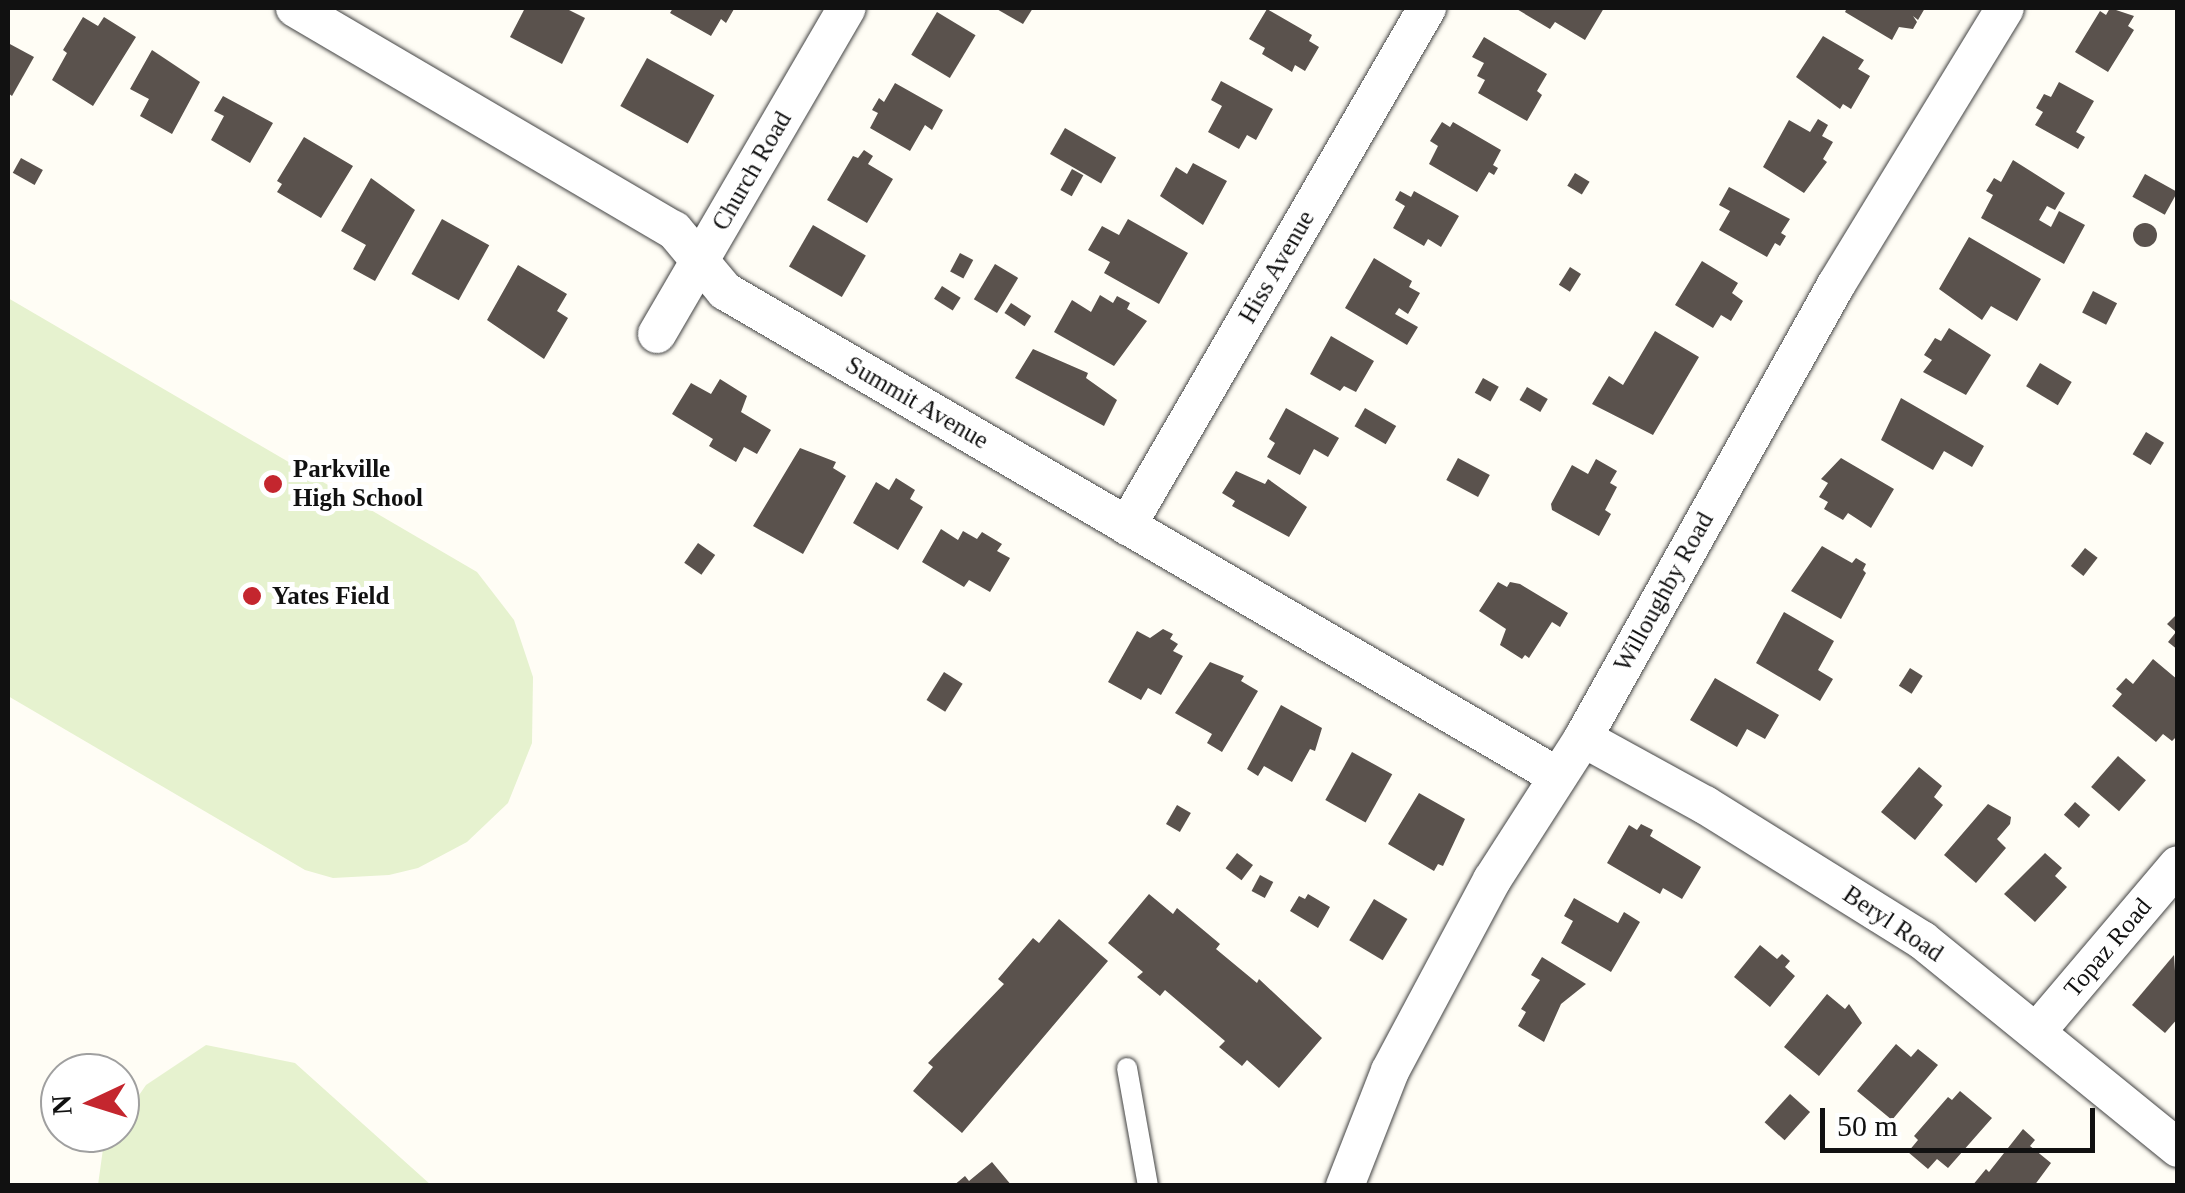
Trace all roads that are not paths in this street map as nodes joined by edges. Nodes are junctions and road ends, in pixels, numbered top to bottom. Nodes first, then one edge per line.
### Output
1 (295, 8) edge
2 (847, 8) edge
3 (1427, 8) edge
4 (2004, 8) edge
5 (700, 261) junction
6 (657, 334) dead end
7 (1127, 526) junction
8 (1583, 738) junction
9 (1557, 776) junction
10 (2178, 865) edge
11 (2038, 1030) junction
12 (1127, 1068) dead end
13 (2178, 1148) edge
14 (1148, 1186) edge
15 (1345, 1186) edge

1 - 5 street, Summit Avenue
2 - 5 street, Church Road
3 - 7 street, Hiss Avenue
4 - 8 street, Willoughby Road
5 - 6 street, Church Road
5 - 7 street, Summit Avenue
7 - 9 street, Summit Avenue
8 - 9 street, Willoughby Road
8 - 11 street, Beryl Road
9 - 15 street, Willoughby Road
10 - 11 street, Topaz Road
11 - 13 street, Beryl Road
12 - 14 lane

